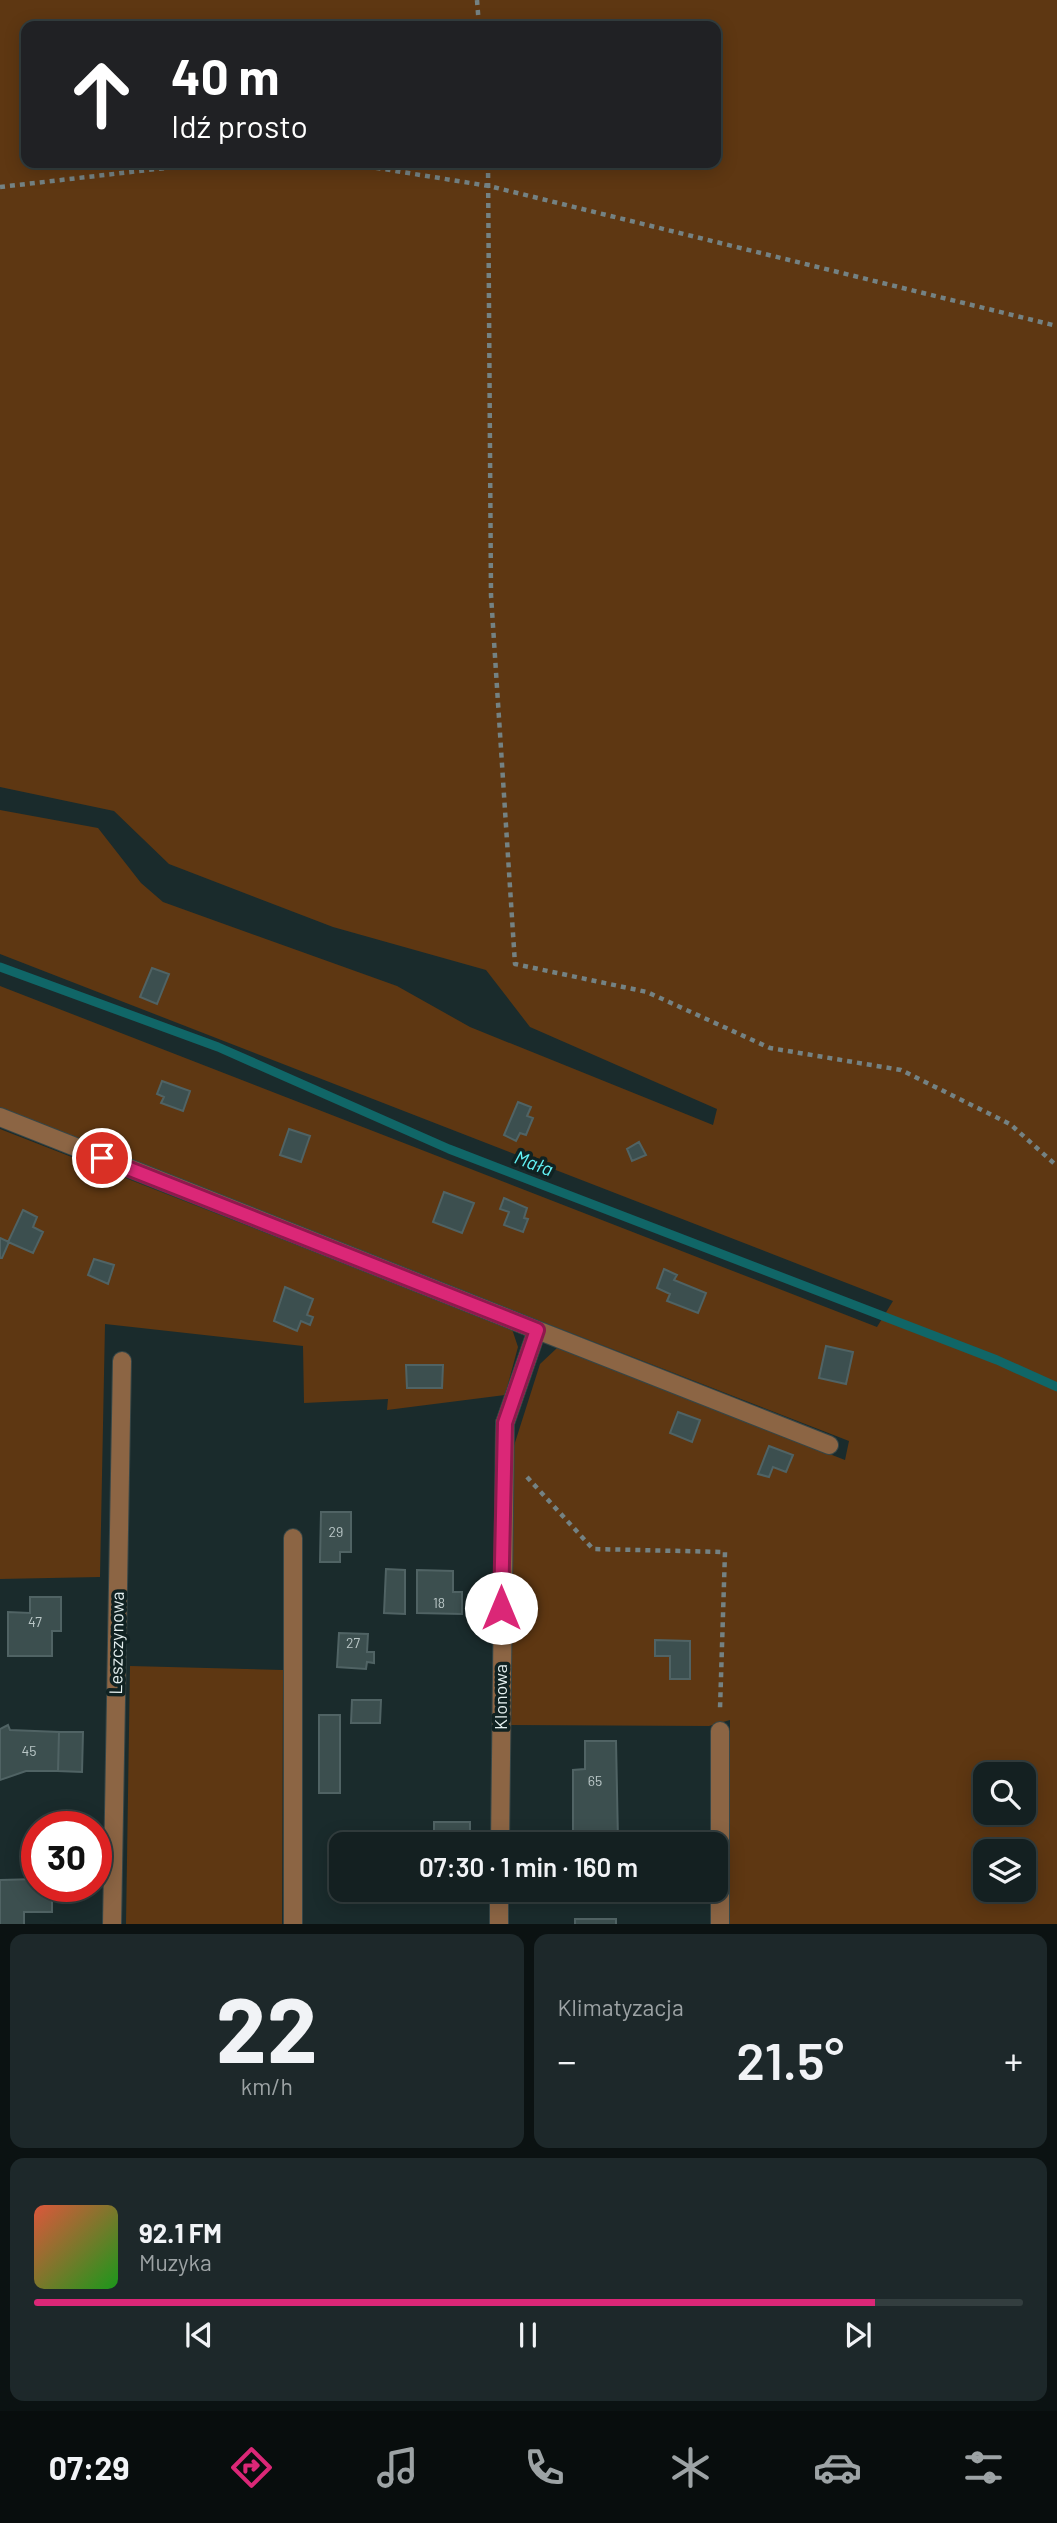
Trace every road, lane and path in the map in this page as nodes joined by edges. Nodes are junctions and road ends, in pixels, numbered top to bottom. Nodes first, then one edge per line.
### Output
1 (477, 0) edge
2 (479, 21) edge
3 (165, 168) edge
4 (377, 168) edge
5 (488, 168) edge
6 (489, 186) junction
7 (0, 187) edge
8 (1057, 326) edge
9 (0, 1117) edge
10 (1057, 1166) edge
11 (537, 1330) junction
12 (122, 1361) dead end
13 (829, 1445) dead end
14 (502, 1450) junction
15 (293, 1538) dead end
16 (720, 1731) joint
17 (500, 1832) edge
18 (499, 1902) edge
19 (112, 1924) edge
20 (292, 1924) edge
21 (499, 1924) edge
22 (720, 1924) edge

1 - 2 path
3 - 7 path
4 - 6 path
5 - 6 path
6 - 8 path
6 - 10 path
9 - 11 street
11 - 13 street
11 - 14 street, Klonowa
12 - 19 street, Leszczynowa
14 - 16 path
14 - 17 street, Klonowa
15 - 20 street
16 - 22 street
18 - 21 street

